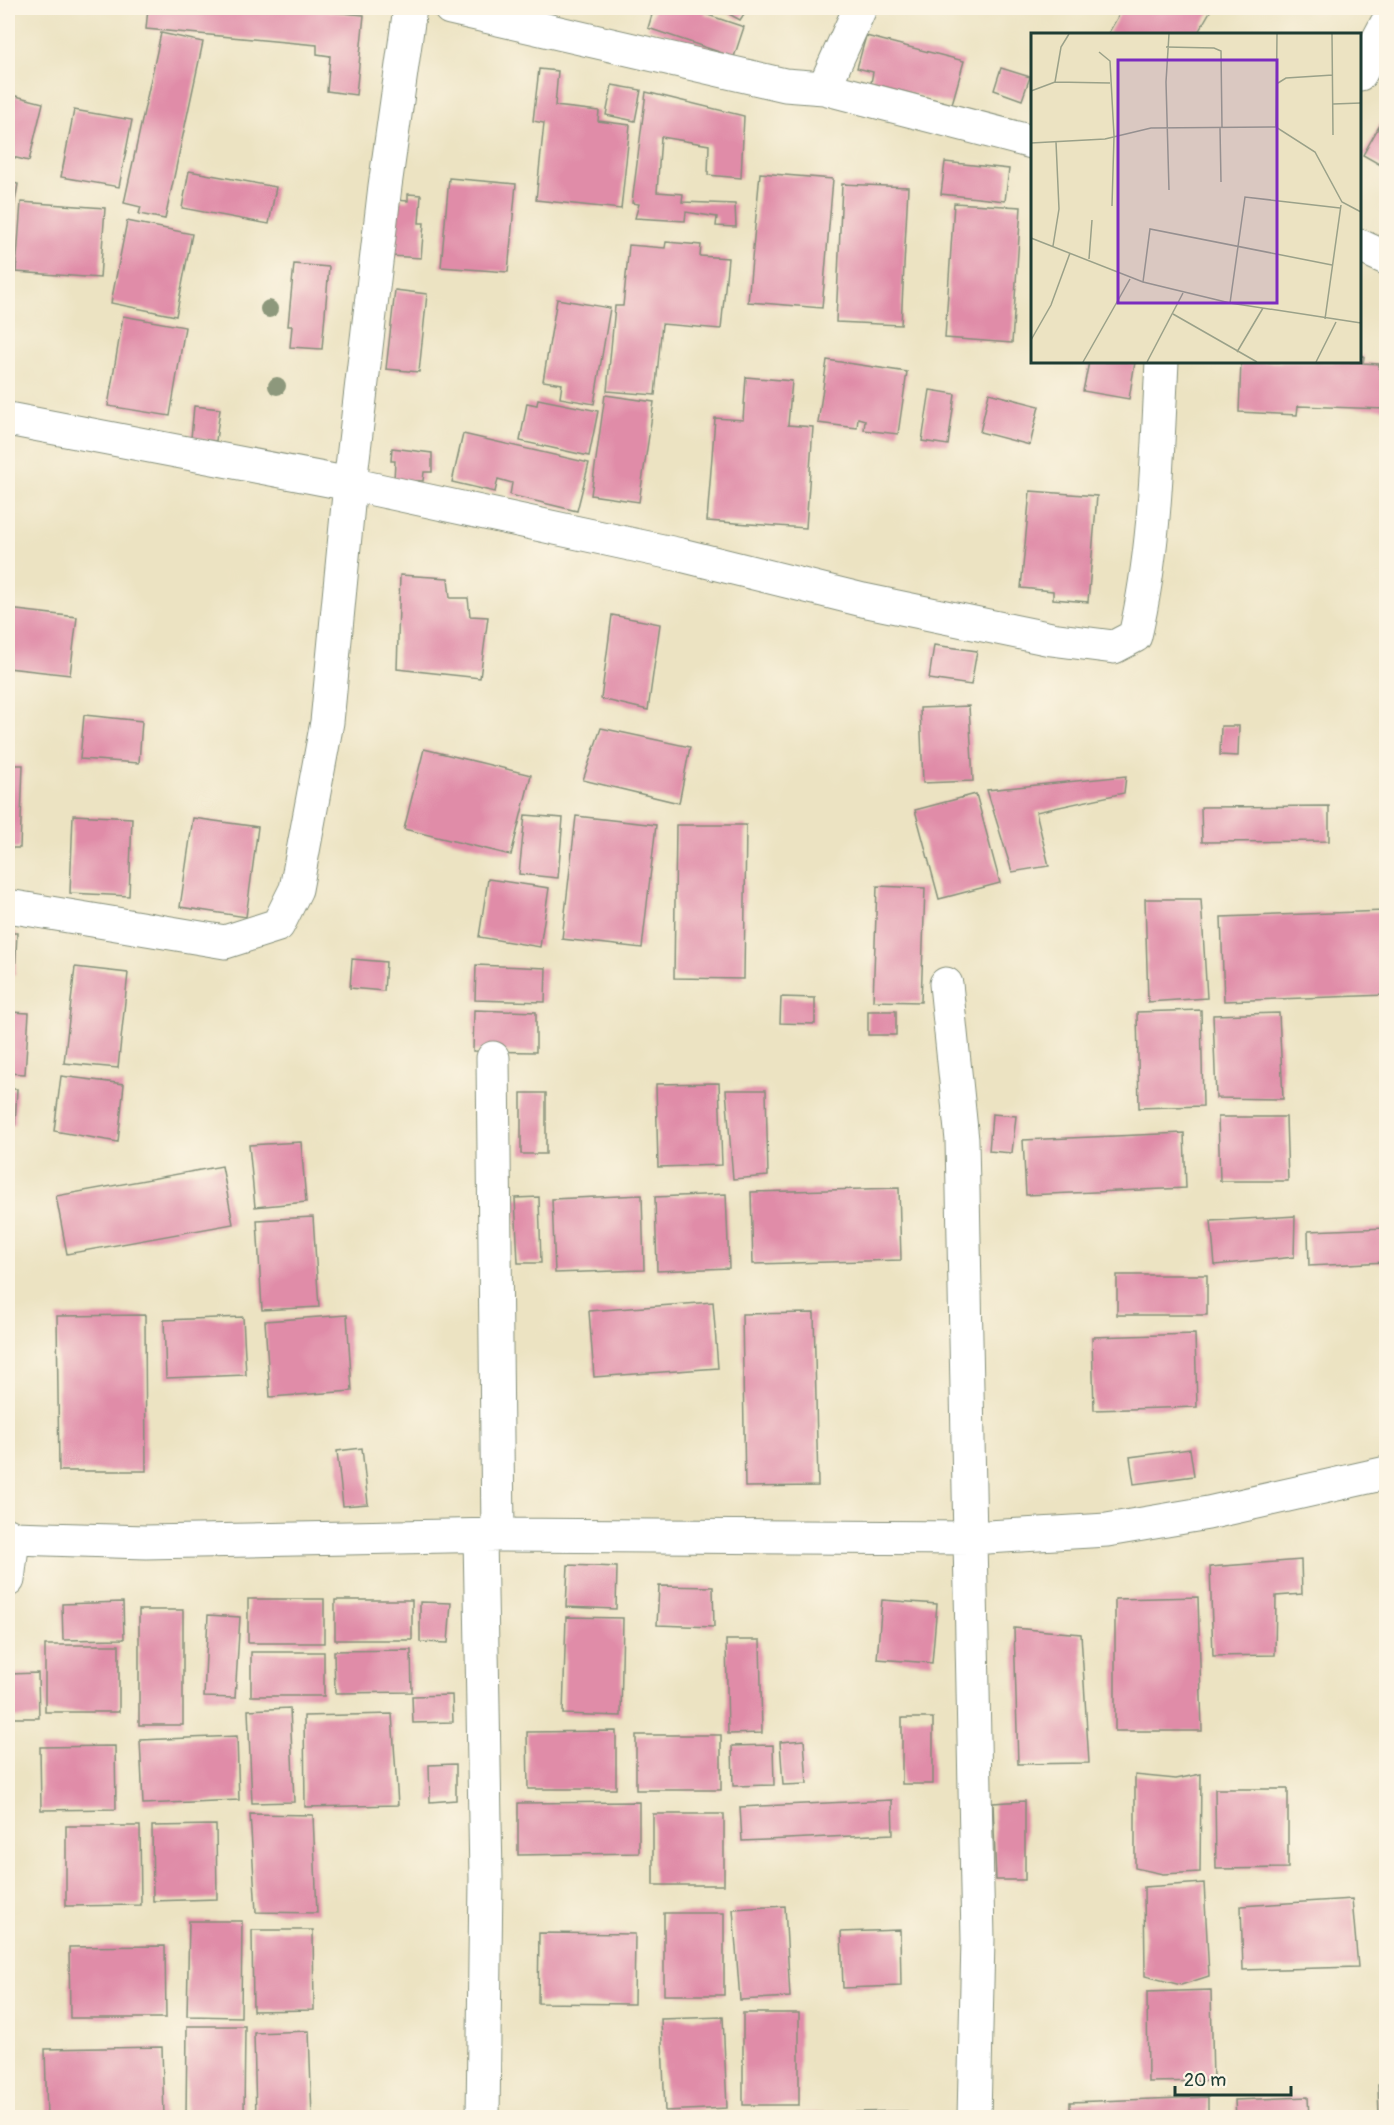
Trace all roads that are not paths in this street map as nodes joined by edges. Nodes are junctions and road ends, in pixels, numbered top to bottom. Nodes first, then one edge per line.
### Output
1 (410, 8) edge
2 (450, 8) edge
3 (860, 8) edge
4 (1386, 25) edge
5 (1361, 70) edge
6 (824, 87) junction
7 (1031, 142) edge
8 (1361, 247) edge
9 (1386, 258) edge
10 (1162, 363) edge
11 (8, 419) edge
12 (350, 484) junction
13 (8, 906) edge
14 (946, 984) dead end
15 (493, 1058) dead end
16 (1386, 1473) edge
17 (489, 1536) junction
18 (10, 1537) edge
19 (971, 1538) junction
20 (8, 1580) edge
21 (483, 2118) edge
22 (974, 2118) edge

1 - 12 street
2 - 6 street
3 - 6 street
4 - 5 street
6 - 7 street
8 - 9 street
10 - 12 street
11 - 12 street
12 - 13 street
14 - 19 street
15 - 17 street
16 - 19 street
17 - 18 street
17 - 19 street
17 - 21 street
18 - 20 street
19 - 22 street

